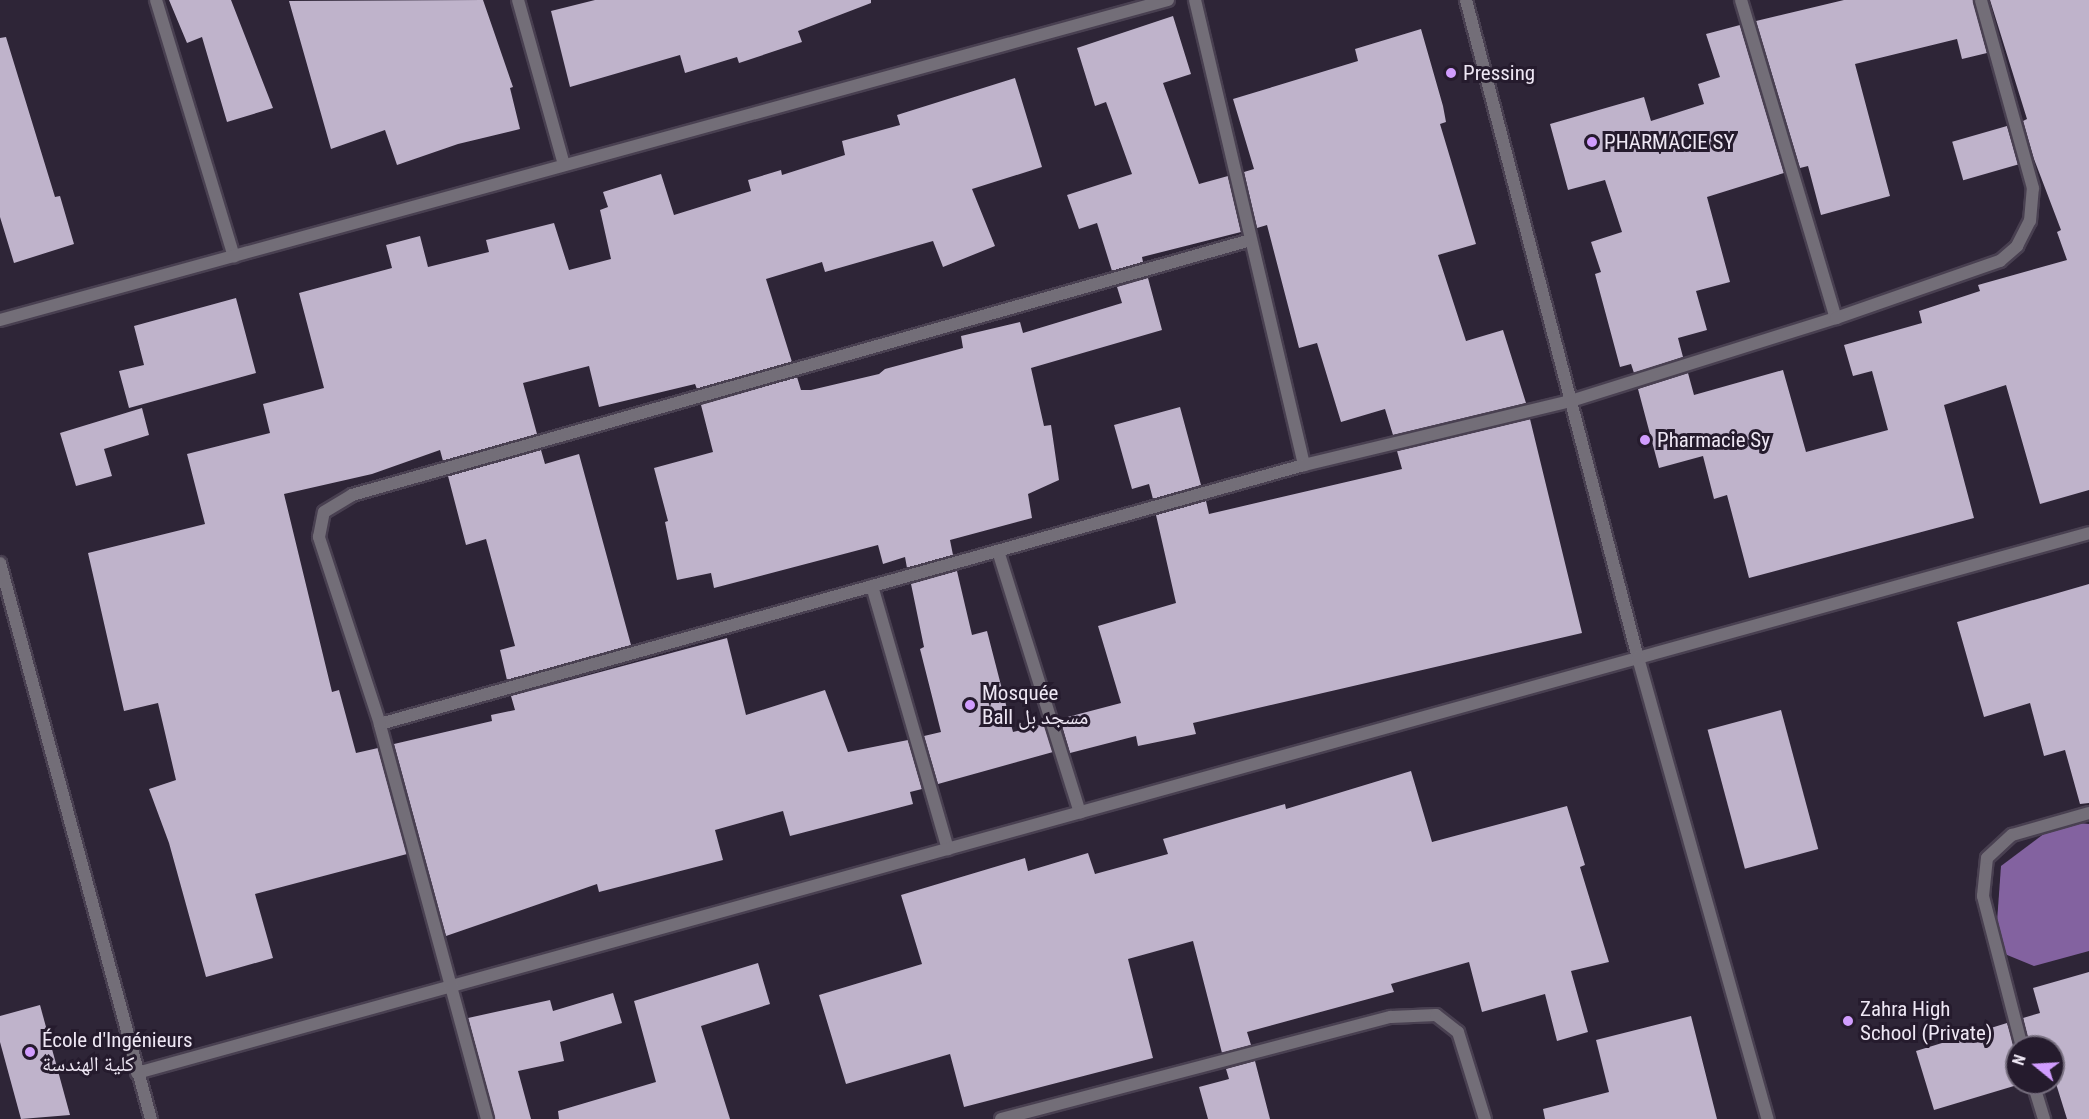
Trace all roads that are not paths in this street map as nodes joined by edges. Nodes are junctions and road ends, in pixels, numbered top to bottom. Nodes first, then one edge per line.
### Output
1 (156, 0) edge
2 (518, 0) edge
3 (1168, 0) edge
4 (1195, 0) edge
5 (1466, 0) edge
6 (1741, 0) edge
7 (1981, 0) edge
8 (564, 165) junction
9 (1251, 240) junction
10 (234, 256) junction
11 (1836, 318) junction
12 (0, 320) edge
13 (1571, 401) junction
14 (1304, 465) junction
15 (2089, 533) edge
16 (998, 551) junction
17 (0, 563) edge
18 (872, 586) junction
19 (1638, 658) junction
20 (380, 724) junction
21 (1080, 812) junction
22 (2089, 813) edge
23 (948, 849) junction
24 (451, 986) junction
25 (2019, 1035) edge
26 (138, 1073) junction
27 (2037, 1095) edge
28 (151, 1119) edge
29 (487, 1119) edge
30 (1001, 1119) edge
31 (1485, 1119) edge
32 (1768, 1119) edge
33 (2044, 1119) edge

1 - 10 street
2 - 8 street
3 - 8 street
4 - 9 street
5 - 13 street
6 - 11 street
7 - 11 street
8 - 10 street
9 - 14 street
9 - 20 street
10 - 12 street
11 - 13 street
13 - 14 street
13 - 19 street
14 - 16 street
15 - 19 street
16 - 18 street
16 - 21 street
17 - 26 street
18 - 20 street
18 - 23 street
19 - 21 street
19 - 32 street
20 - 24 street
21 - 23 street
22 - 25 street
23 - 24 street
24 - 26 street
24 - 29 street
26 - 28 street
27 - 33 street
30 - 31 street

